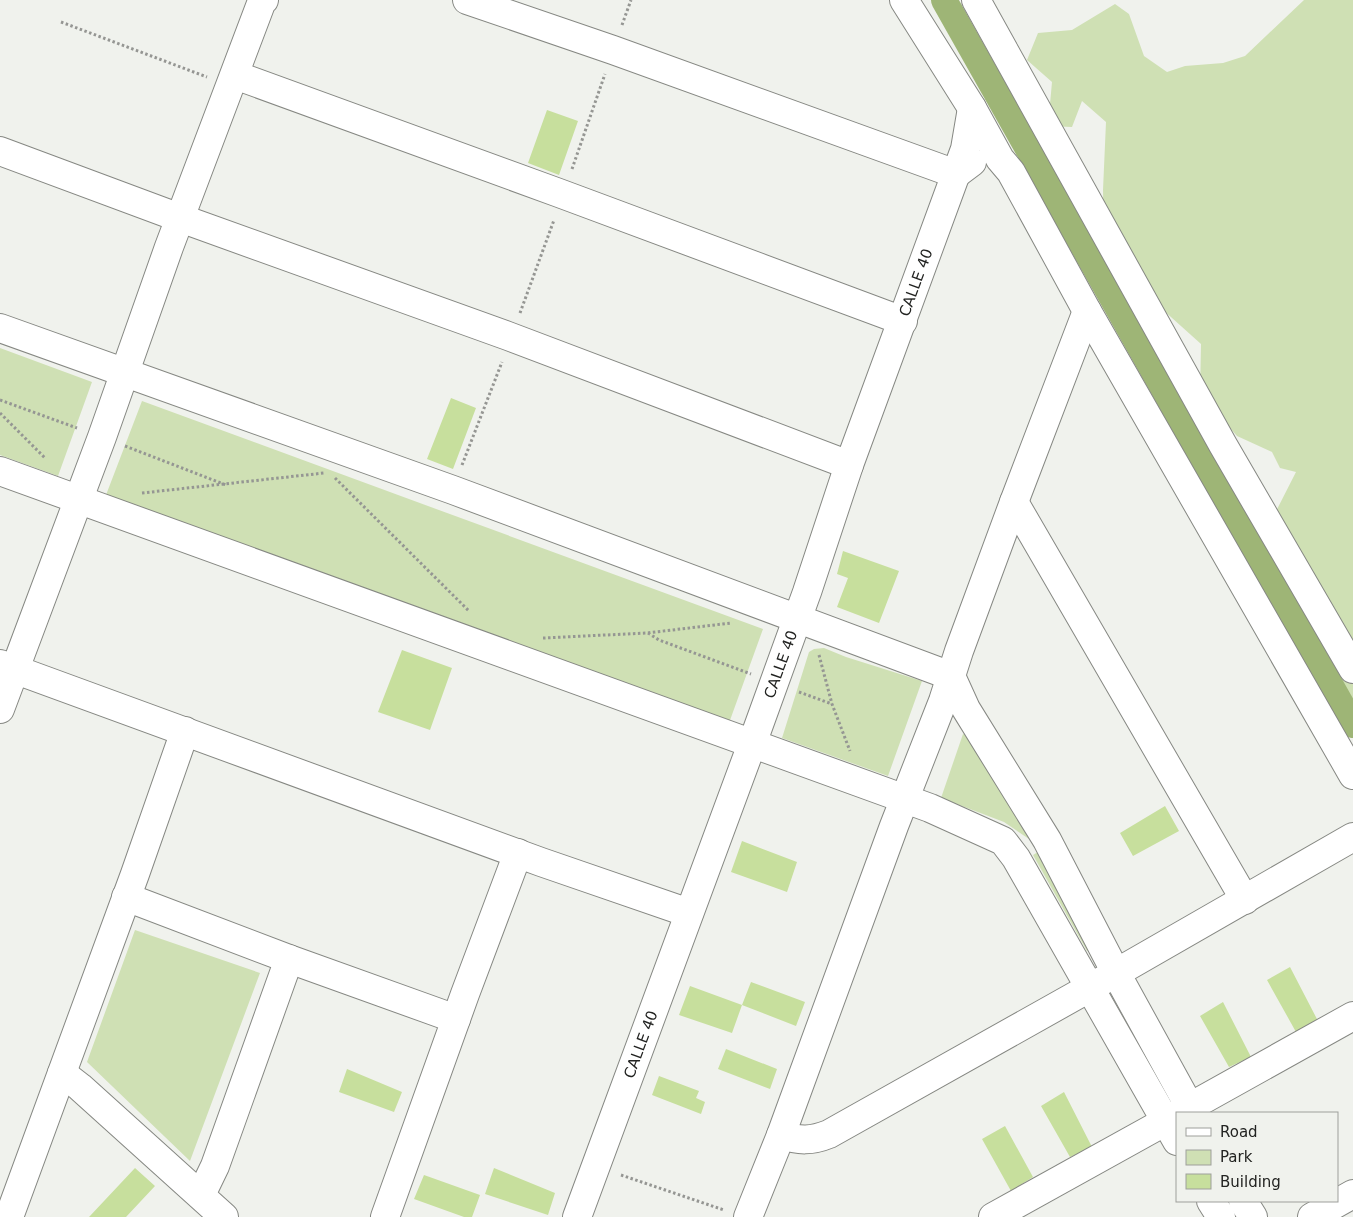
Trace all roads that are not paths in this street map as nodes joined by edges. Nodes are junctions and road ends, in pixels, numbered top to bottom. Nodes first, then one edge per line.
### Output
1 (262, 0) edge
2 (467, 0) edge
3 (904, 0) edge
4 (976, 0) edge
5 (233, 81) junction
6 (972, 108) junction
7 (0, 151) edge
8 (1000, 159) junction
9 (956, 174) junction
10 (180, 218) junction
11 (1087, 311) junction
12 (903, 321) junction
13 (0, 328) edge
14 (125, 372) junction
15 (849, 465) junction
16 (0, 471) edge
17 (78, 500) junction
18 (1014, 502) junction
19 (798, 618) junction
20 (8, 667) edge
21 (1353, 669) edge
22 (951, 676) junction
23 (0, 709) edge
24 (185, 732) junction
25 (752, 744) junction
26 (1353, 775) edge
27 (905, 800) junction
28 (1353, 837) edge
29 (518, 853) junction
30 (126, 897) junction
31 (1245, 900) junction
32 (689, 913) junction
33 (289, 959) junction
34 (1116, 973) junction
35 (1090, 987) junction
36 (1353, 1016) edge
37 (456, 1019) junction
38 (62, 1073) junction
39 (1176, 1112) edge
40 (1177, 1112) edge
41 (1190, 1112) edge
42 (1176, 1120) edge
43 (781, 1135) junction
44 (1353, 1194) edge
45 (201, 1195) junction
46 (1212, 1202) edge
47 (1244, 1202) edge
48 (737, 1214) edge
49 (8, 1217) edge
50 (224, 1217) edge
51 (385, 1217) edge
52 (577, 1217) edge
53 (993, 1217) edge
54 (1221, 1217) edge
55 (1253, 1217) edge
56 (1312, 1217) edge

1 - 5 street
2 - 9 street
3 - 6 street
4 - 21 street
5 - 10 street
5 - 12 street
6 - 8 street
6 - 9 street, CALLE 40
7 - 10 street
8 - 9 street
8 - 11 street
9 - 12 street, CALLE 40
10 - 14 street
10 - 15 street
11 - 18 street
11 - 26 street
12 - 15 street, CALLE 40
13 - 14 street
14 - 17 street
14 - 19 street
15 - 19 street, CALLE 40
16 - 17 street
17 - 20 street
17 - 25 street
18 - 22 street
18 - 31 street
19 - 22 street
19 - 25 street, CALLE 40
20 - 23 street
20 - 24 street
22 - 27 street
22 - 34 street
24 - 29 street
24 - 30 street
25 - 27 street
25 - 32 street, CALLE 40
27 - 35 street
27 - 43 street
28 - 31 street
29 - 32 street
29 - 37 street
30 - 33 street
30 - 38 street
31 - 34 street
32 - 52 street, CALLE 40
33 - 37 street
33 - 45 street
34 - 35 street
34 - 40 street
35 - 39 street
35 - 43 street
36 - 41 street
37 - 51 street
38 - 45 street
38 - 49 street
42 - 53 street
43 - 48 street
44 - 56 street
45 - 50 street
46 - 54 street
47 - 55 street

